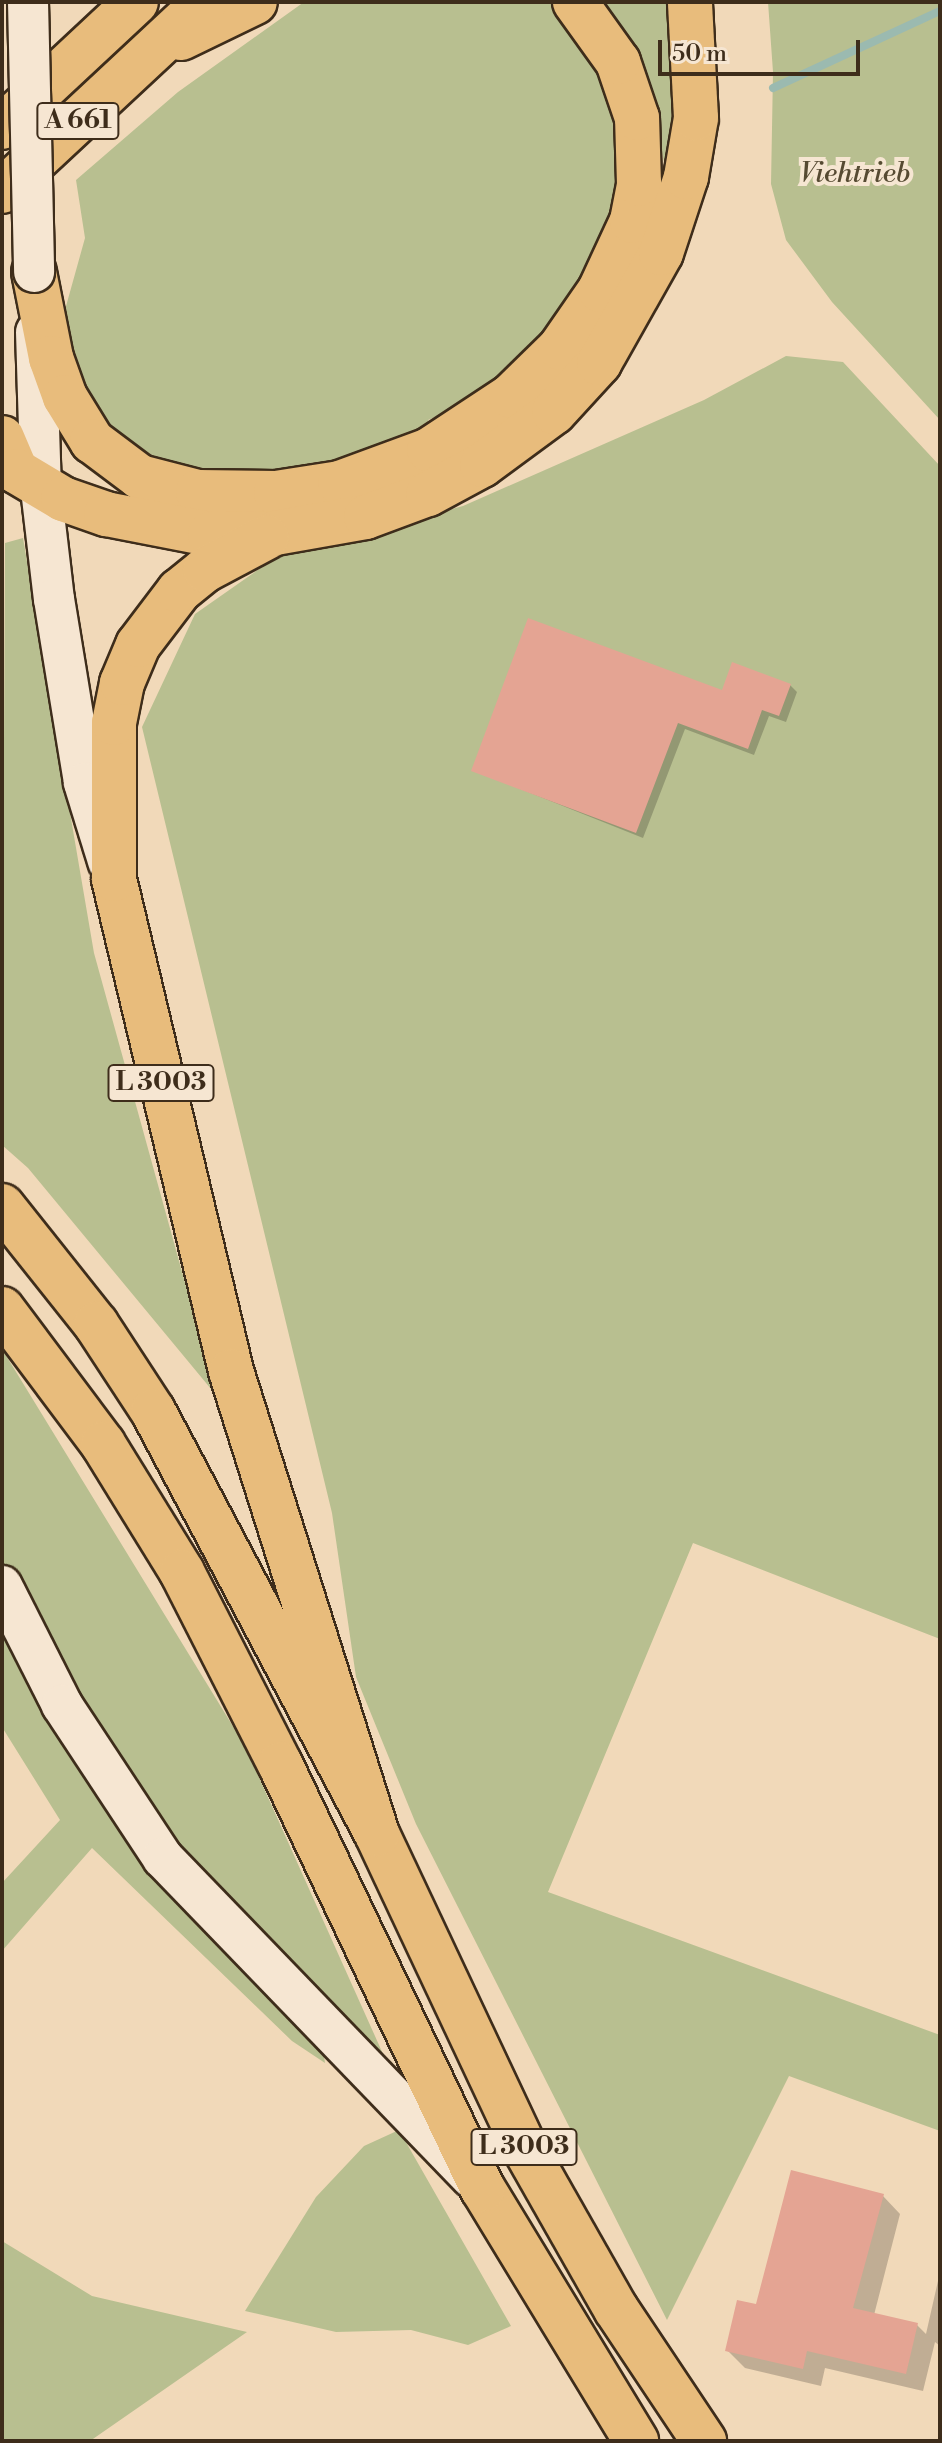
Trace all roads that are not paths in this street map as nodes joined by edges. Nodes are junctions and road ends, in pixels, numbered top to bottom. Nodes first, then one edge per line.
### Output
1 (28, 2) edge
2 (136, 2) edge
3 (205, 2) edge
4 (255, 2) edge
5 (575, 2) edge
6 (690, 2) edge
7 (154, 51) junction
8 (2, 127) edge
9 (2, 191) edge
10 (34, 272) junction
11 (2, 438) edge
12 (41, 489) junction
13 (275, 533) junction
14 (114, 879) junction
15 (2, 1206) edge
16 (2, 1309) edge
17 (2, 1586) edge
18 (377, 1834) junction
19 (483, 2189) junction
20 (636, 2441) edge
21 (704, 2441) edge

1 - 10 main road, L 3003, bridge
2 - 8 main road, A 661
3 - 7 main road, A 661
4 - 7 main road
5 - 10 main road
6 - 13 main road
7 - 9 main road, A 661
10 - 12 main road, L 3003
11 - 12 main road
12 - 13 main road
12 - 14 main road, L 3003
13 - 14 main road
14 - 18 main road, L 3003
15 - 18 main road
16 - 19 main road
17 - 19 main road, L 3003
18 - 21 main road, L 3003
19 - 20 main road, L 3003

